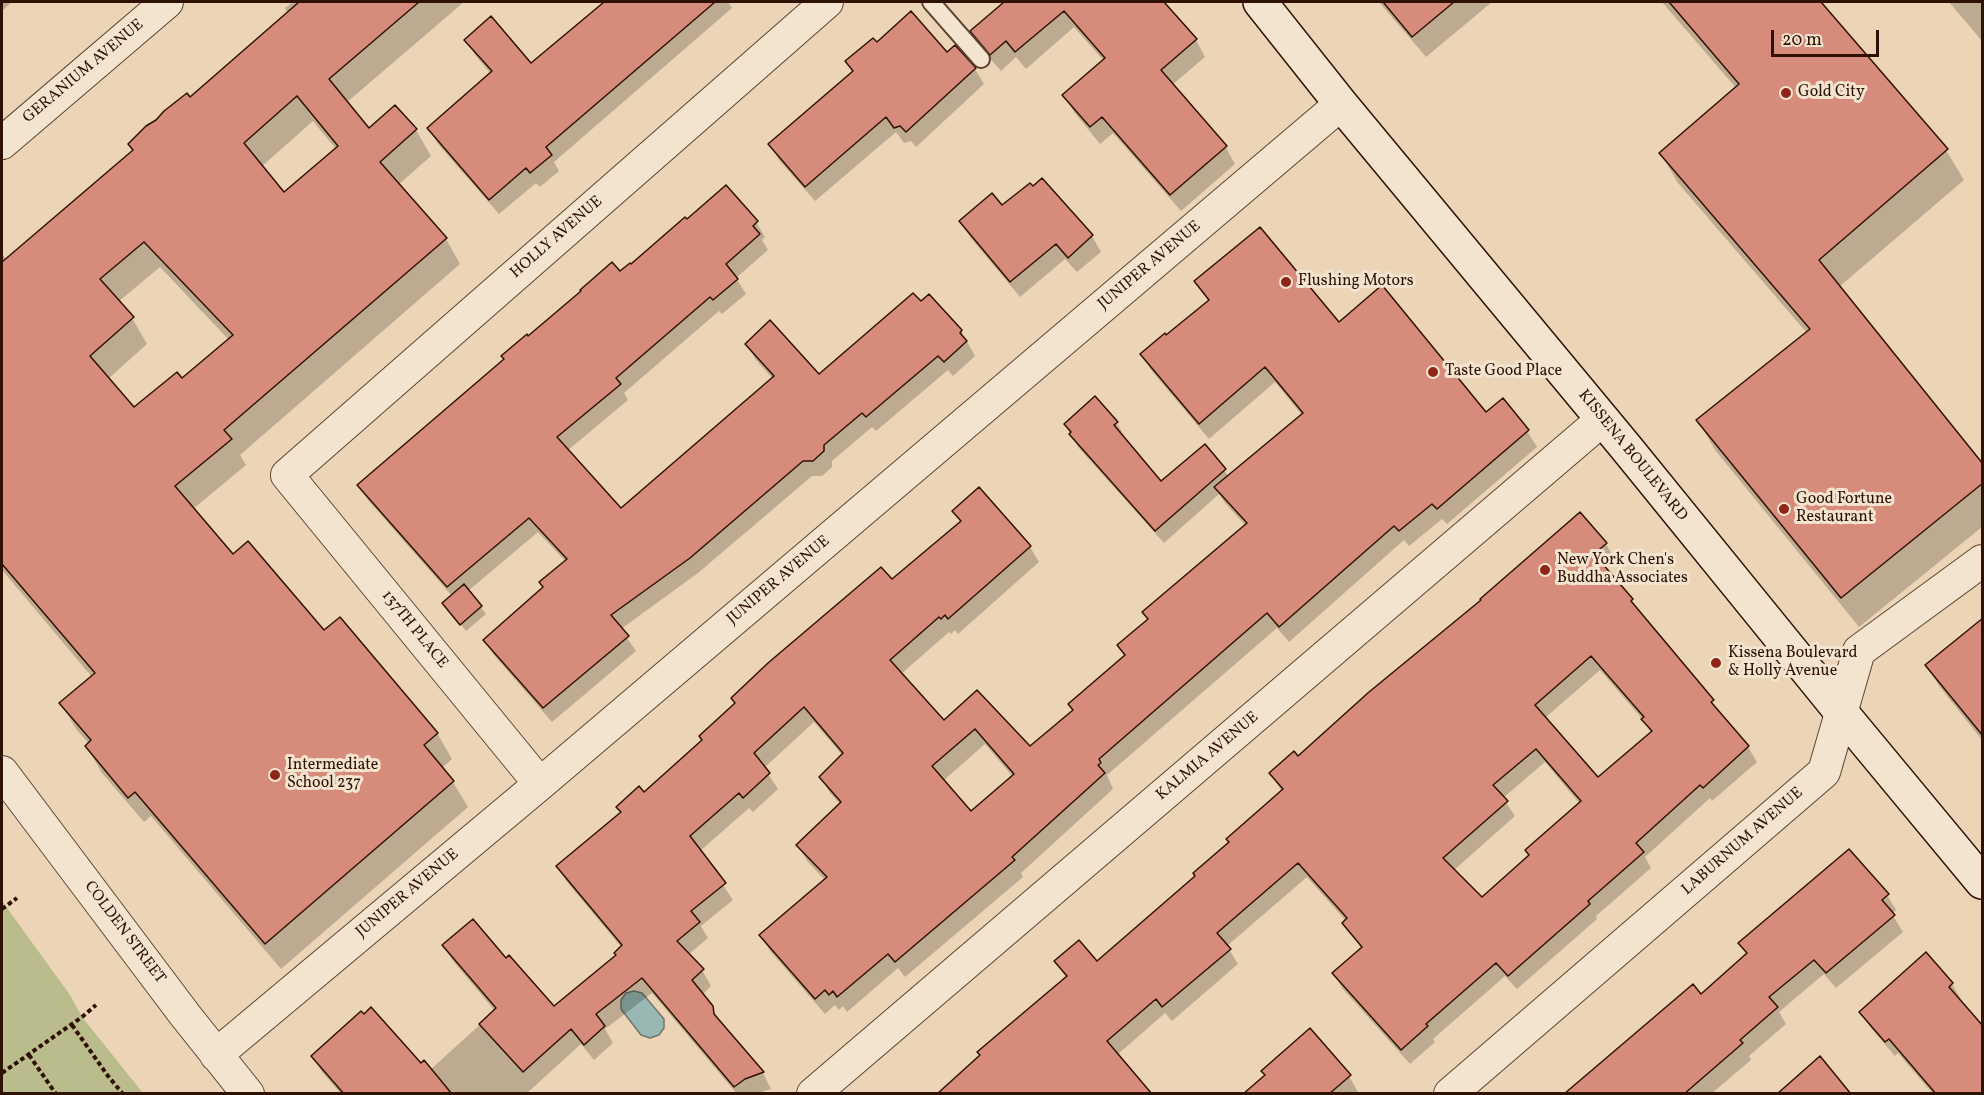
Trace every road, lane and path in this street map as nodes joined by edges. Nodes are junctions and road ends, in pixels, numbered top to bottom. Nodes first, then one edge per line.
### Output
1 (167, 2) edge
2 (827, 2) edge
3 (932, 2) edge
4 (1260, 2) edge
5 (981, 59) dead end
6 (1341, 104) junction
7 (2, 142) edge
8 (1602, 420) junction
9 (287, 476) joint
10 (1983, 561) edge
11 (1841, 712) junction
12 (2, 772) edge
13 (540, 784) junction
14 (1983, 882) edge
15 (17, 898) dead end
16 (2, 909) edge
17 (96, 1005) dead end
18 (72, 1024) junction
19 (29, 1055) junction
20 (216, 1055) junction
21 (2, 1073) edge
22 (56, 1094) edge
23 (123, 1094) edge
24 (248, 1094) edge
25 (813, 1094) edge
26 (1450, 1094) edge

1 - 7 street, GERANIUM AVENUE
2 - 9 street, HOLLY AVENUE
3 - 5 lane
4 - 6 main road, KISSENA BOULEVARD
6 - 8 main road, KISSENA BOULEVARD
6 - 13 street, JUNIPER AVENUE
8 - 11 main road, KISSENA BOULEVARD
8 - 25 street, KALMIA AVENUE
9 - 13 street, 137TH PLACE
10 - 11 street, LABURNUM AVENUE
11 - 14 main road, KISSENA BOULEVARD
11 - 26 street, LABURNUM AVENUE
12 - 20 street, COLDEN STREET
13 - 20 street, JUNIPER AVENUE
15 - 16 path
17 - 18 path
18 - 19 path
18 - 23 path
19 - 21 path
19 - 22 path
20 - 24 street, COLDEN STREET

